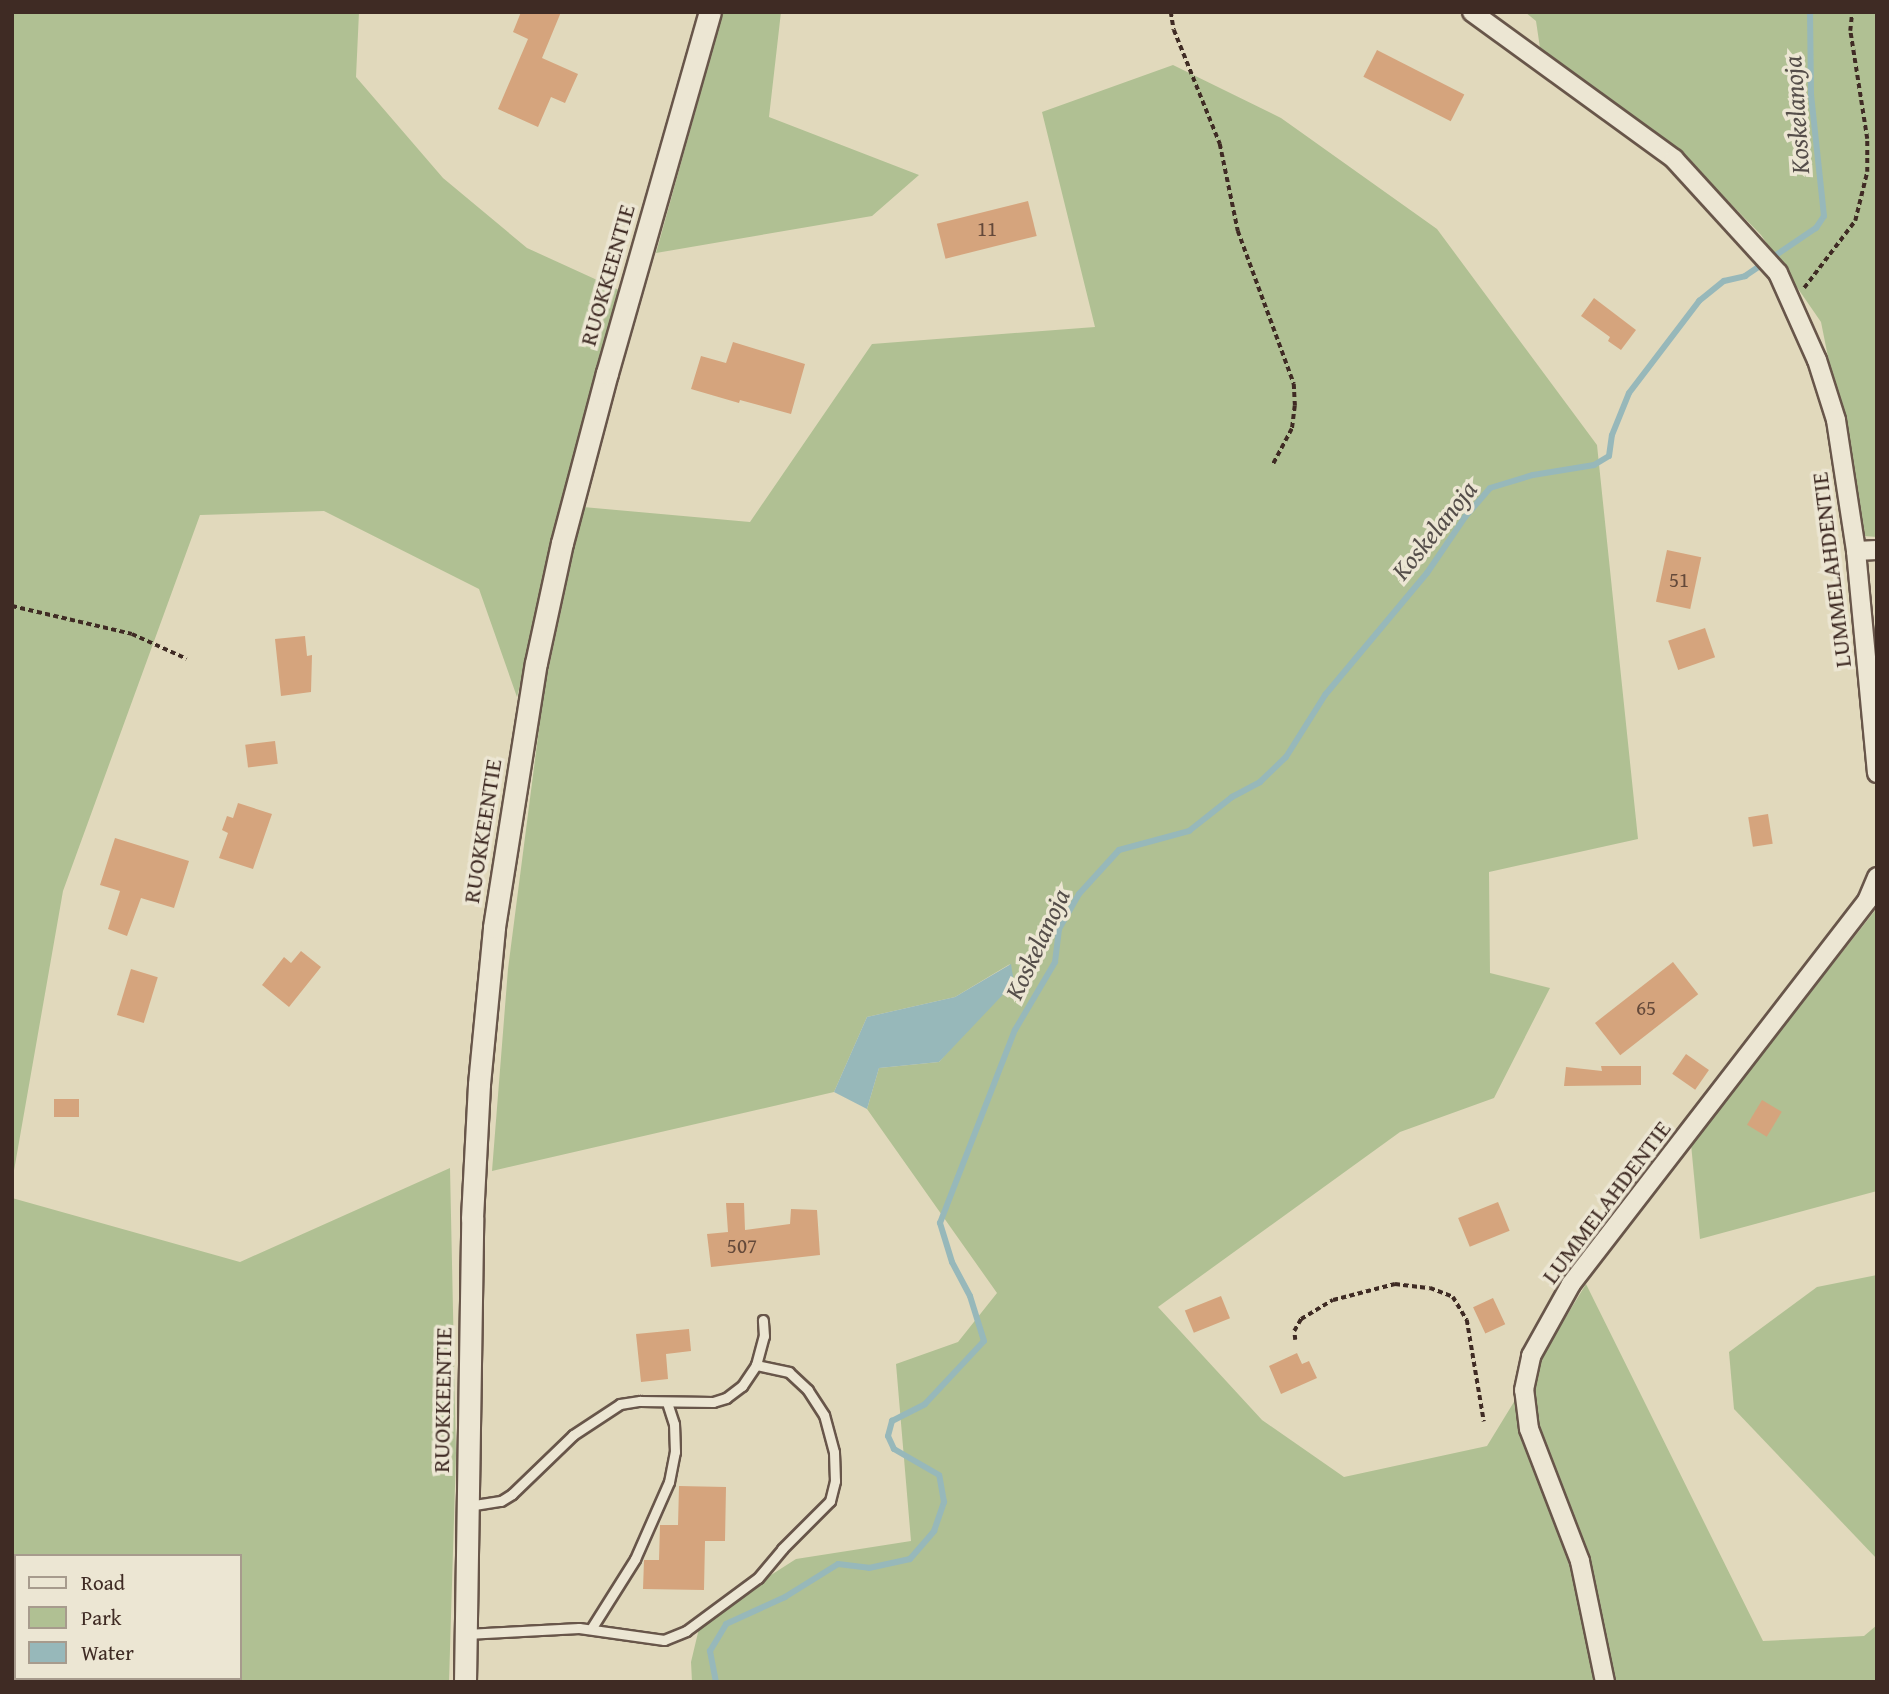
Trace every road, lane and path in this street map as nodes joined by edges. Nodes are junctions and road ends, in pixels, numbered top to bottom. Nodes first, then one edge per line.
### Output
1 (710, 12) edge
2 (1171, 12) edge
3 (1472, 12) edge
4 (1852, 12) edge
5 (1792, 304) junction
6 (1273, 464) dead end
7 (1877, 550) edge
8 (1856, 551) junction
9 (12, 606) edge
10 (187, 659) dead end
11 (1877, 773) edge
12 (1877, 877) edge
13 (763, 1320) dead end
14 (1295, 1340) dead end
15 (756, 1366) junction
16 (667, 1402) junction
17 (1484, 1422) dead end
18 (467, 1506) junction
19 (591, 1629) junction
20 (466, 1634) junction
21 (465, 1682) edge
22 (1605, 1682) edge

1 - 18 street, RUOKKEENTIE
2 - 6 path
3 - 5 street, LUMMELAHDENTIE
4 - 5 path
5 - 8 street, LUMMELAHDENTIE
7 - 8 street
8 - 11 street, LUMMELAHDENTIE
9 - 10 path
12 - 22 street, LUMMELAHDENTIE
13 - 15 lane
14 - 17 path
15 - 16 lane
15 - 19 lane
16 - 18 lane
16 - 19 lane
18 - 20 street, RUOKKEENTIE
19 - 20 lane
20 - 21 street, RUOKKEENTIE

